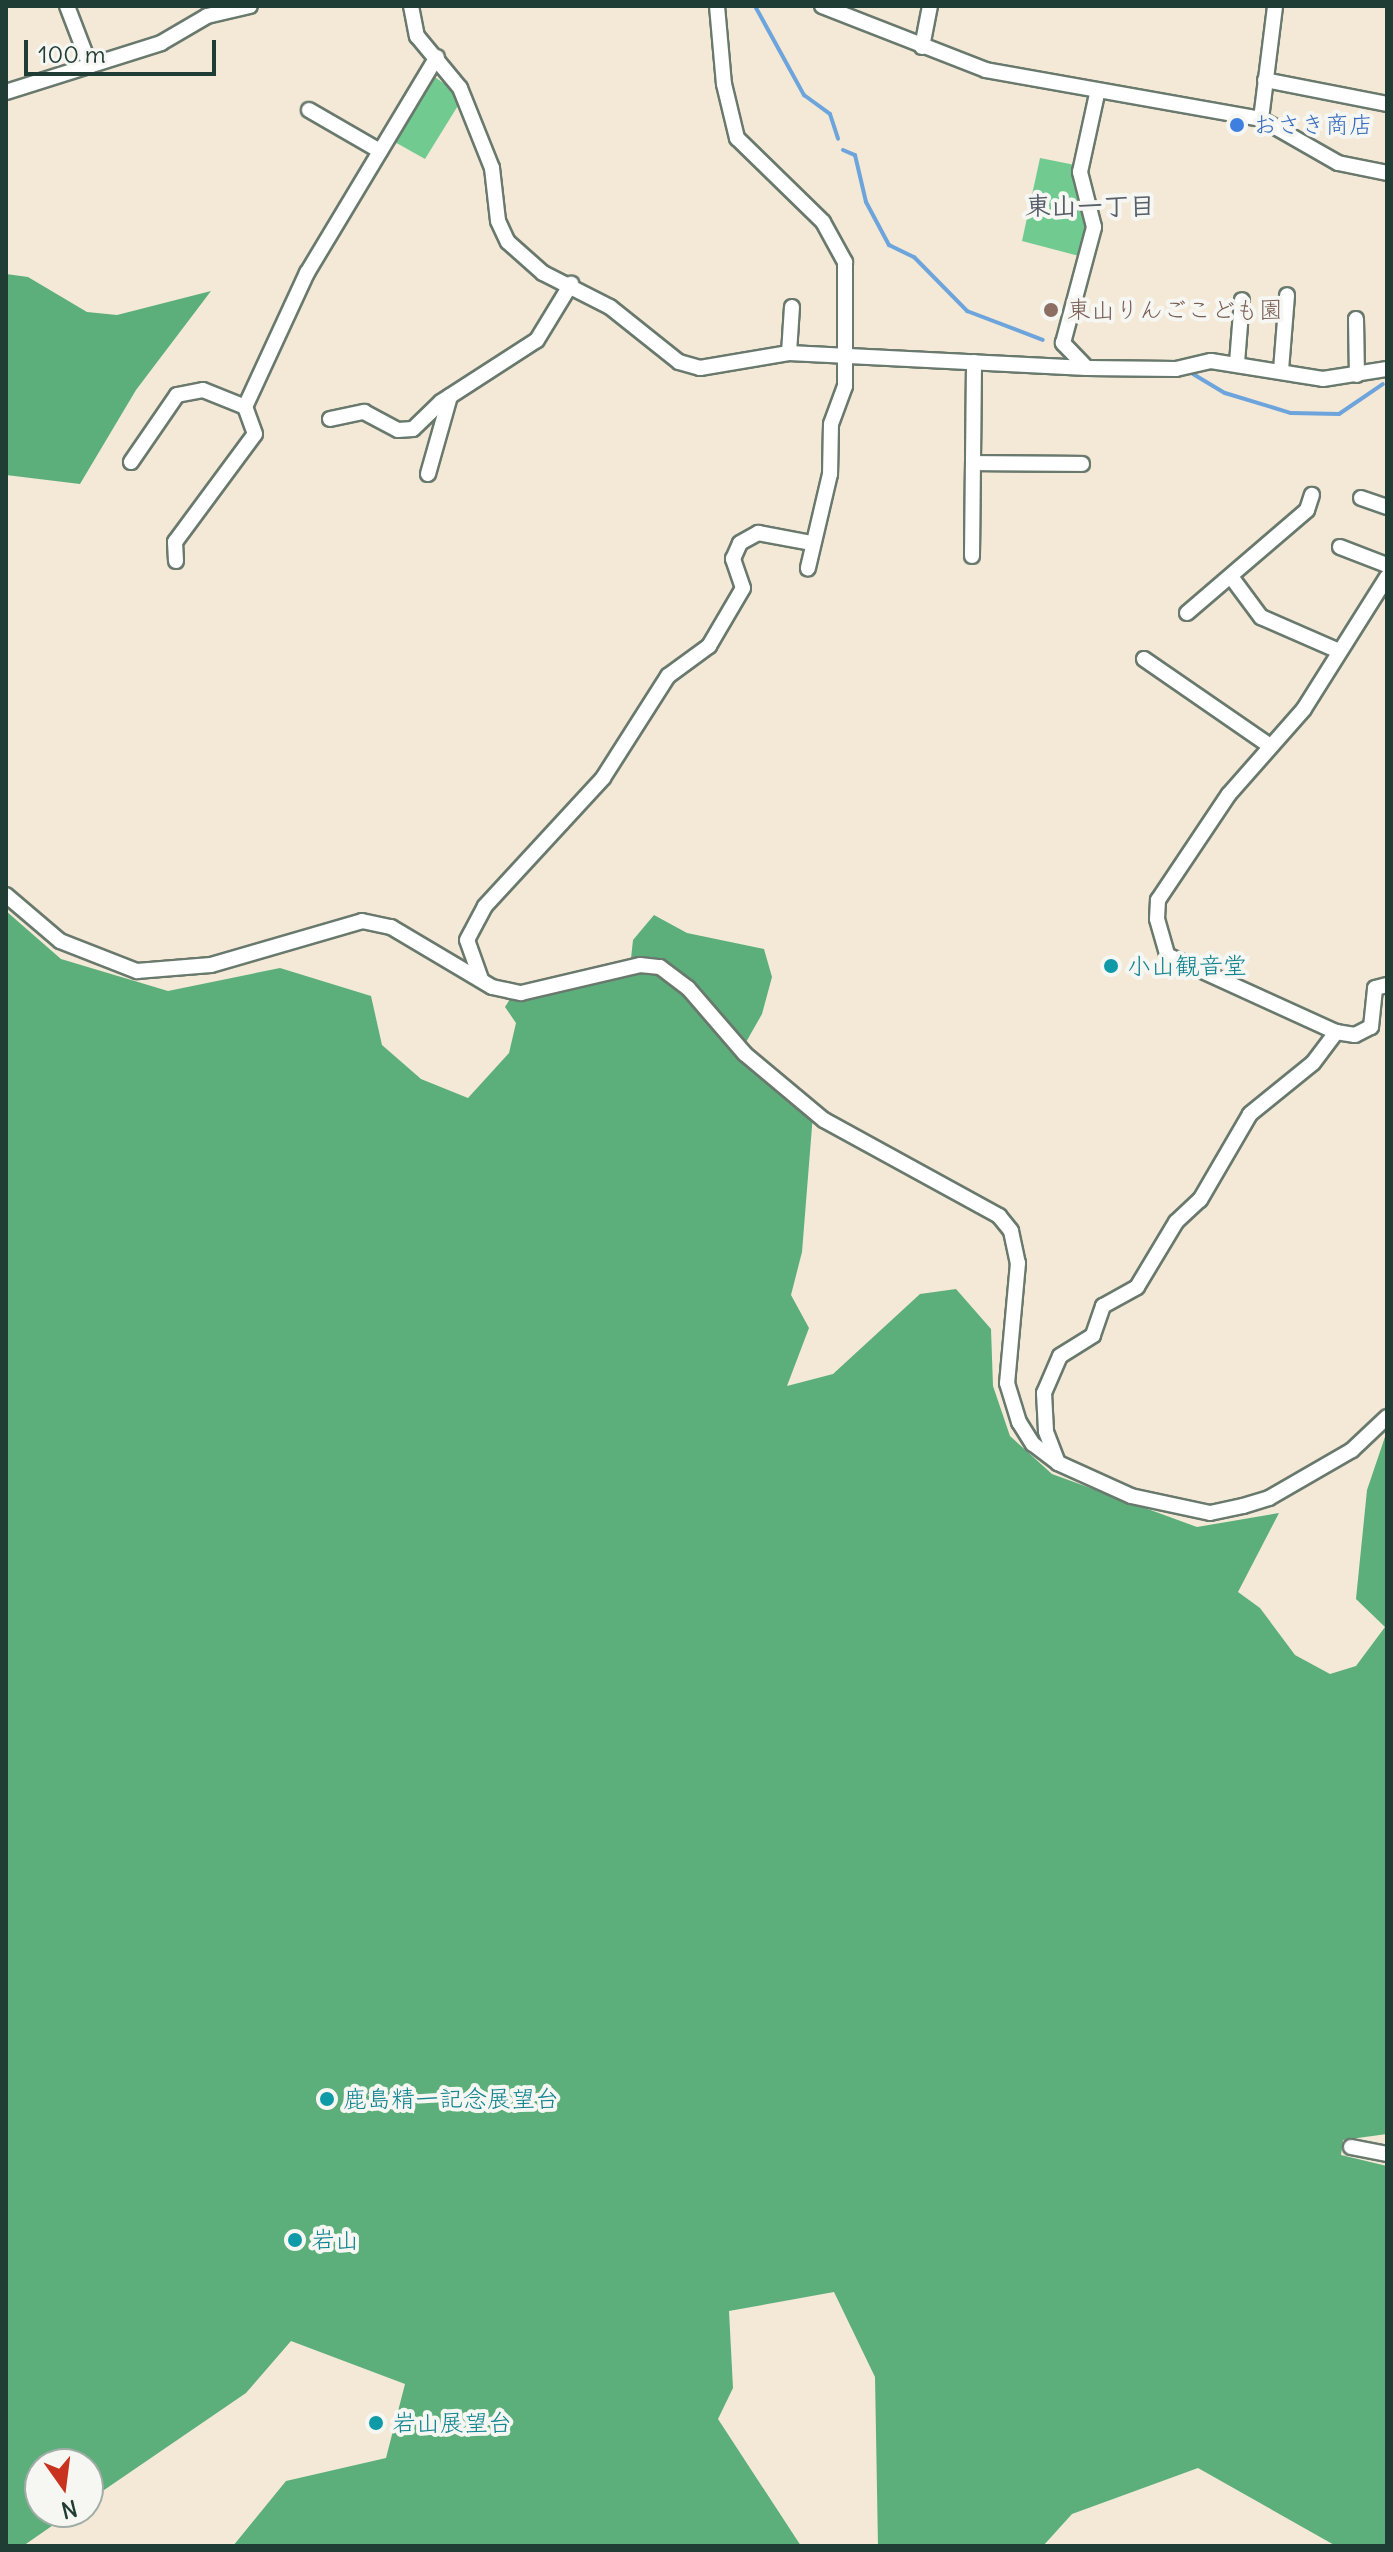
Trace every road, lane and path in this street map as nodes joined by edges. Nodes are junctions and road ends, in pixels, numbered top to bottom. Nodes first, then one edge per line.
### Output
1 (67, 6) edge
2 (250, 6) edge
3 (411, 6) edge
4 (717, 6) edge
5 (822, 6) edge
6 (930, 6) edge
7 (1275, 6) edge
8 (222, 9) edge
9 (922, 47) junction
10 (437, 57) junction
11 (90, 66) junction
12 (1265, 80) junction
13 (6, 92) edge
14 (1097, 94) junction
15 (1387, 104) edge
16 (309, 110) dead end
17 (1261, 119) junction
18 (380, 151) junction
19 (1387, 173) edge
20 (571, 284) junction
21 (1287, 295) dead end
22 (1242, 300) dead end
23 (792, 307) dead end
24 (1356, 319) dead end
25 (789, 353) junction
26 (848, 355) junction
27 (974, 362) junction
28 (1237, 363) junction
29 (1087, 368) junction
30 (1387, 369) edge
31 (1281, 370) junction
32 (1357, 375) junction
33 (450, 396) junction
34 (245, 407) junction
35 (330, 419) dead end
36 (131, 462) dead end
37 (973, 463) junction
38 (1082, 464) dead end
39 (428, 474) dead end
40 (1312, 495) dead end
41 (1361, 498) dead end
42 (1387, 507) edge
43 (812, 543) junction
44 (1340, 547) dead end
45 (972, 556) dead end
46 (176, 561) dead end
47 (1387, 565) edge
48 (808, 568) dead end
49 (1387, 577) edge
50 (1232, 578) junction
51 (1187, 613) dead end
52 (1339, 651) junction
53 (1144, 659) dead end
54 (1270, 746) junction
55 (6, 895) edge
56 (481, 979) junction
57 (1387, 985) edge
58 (1336, 1032) junction
59 (1387, 1417) edge
60 (1058, 1463) junction
61 (1351, 2147) dead end
62 (1387, 2154) edge

1 - 11 street
2 - 8 street
3 - 10 street
4 - 26 street
5 - 9 street
6 - 9 street
7 - 12 street
8 - 11 street
9 - 14 street
10 - 18 street
10 - 20 street
11 - 13 street
12 - 15 street
12 - 17 street
14 - 17 street
14 - 29 street
16 - 18 street
17 - 19 street
18 - 34 street
20 - 25 street
20 - 33 street
21 - 31 street
22 - 28 street
23 - 25 street
24 - 32 street
25 - 26 street
26 - 27 street
26 - 43 street
27 - 29 street
27 - 37 street
28 - 29 street
28 - 31 street
30 - 32 street
31 - 32 street
33 - 35 street
33 - 39 street
34 - 36 street
34 - 46 street
37 - 38 street
37 - 45 street
40 - 50 street
41 - 42 street
43 - 48 street
43 - 56 street
44 - 47 street
49 - 52 street
50 - 51 street
50 - 52 street
52 - 54 street
53 - 54 street
54 - 58 street
55 - 56 street
56 - 60 street
57 - 58 street
58 - 60 street
59 - 60 street
61 - 62 street

